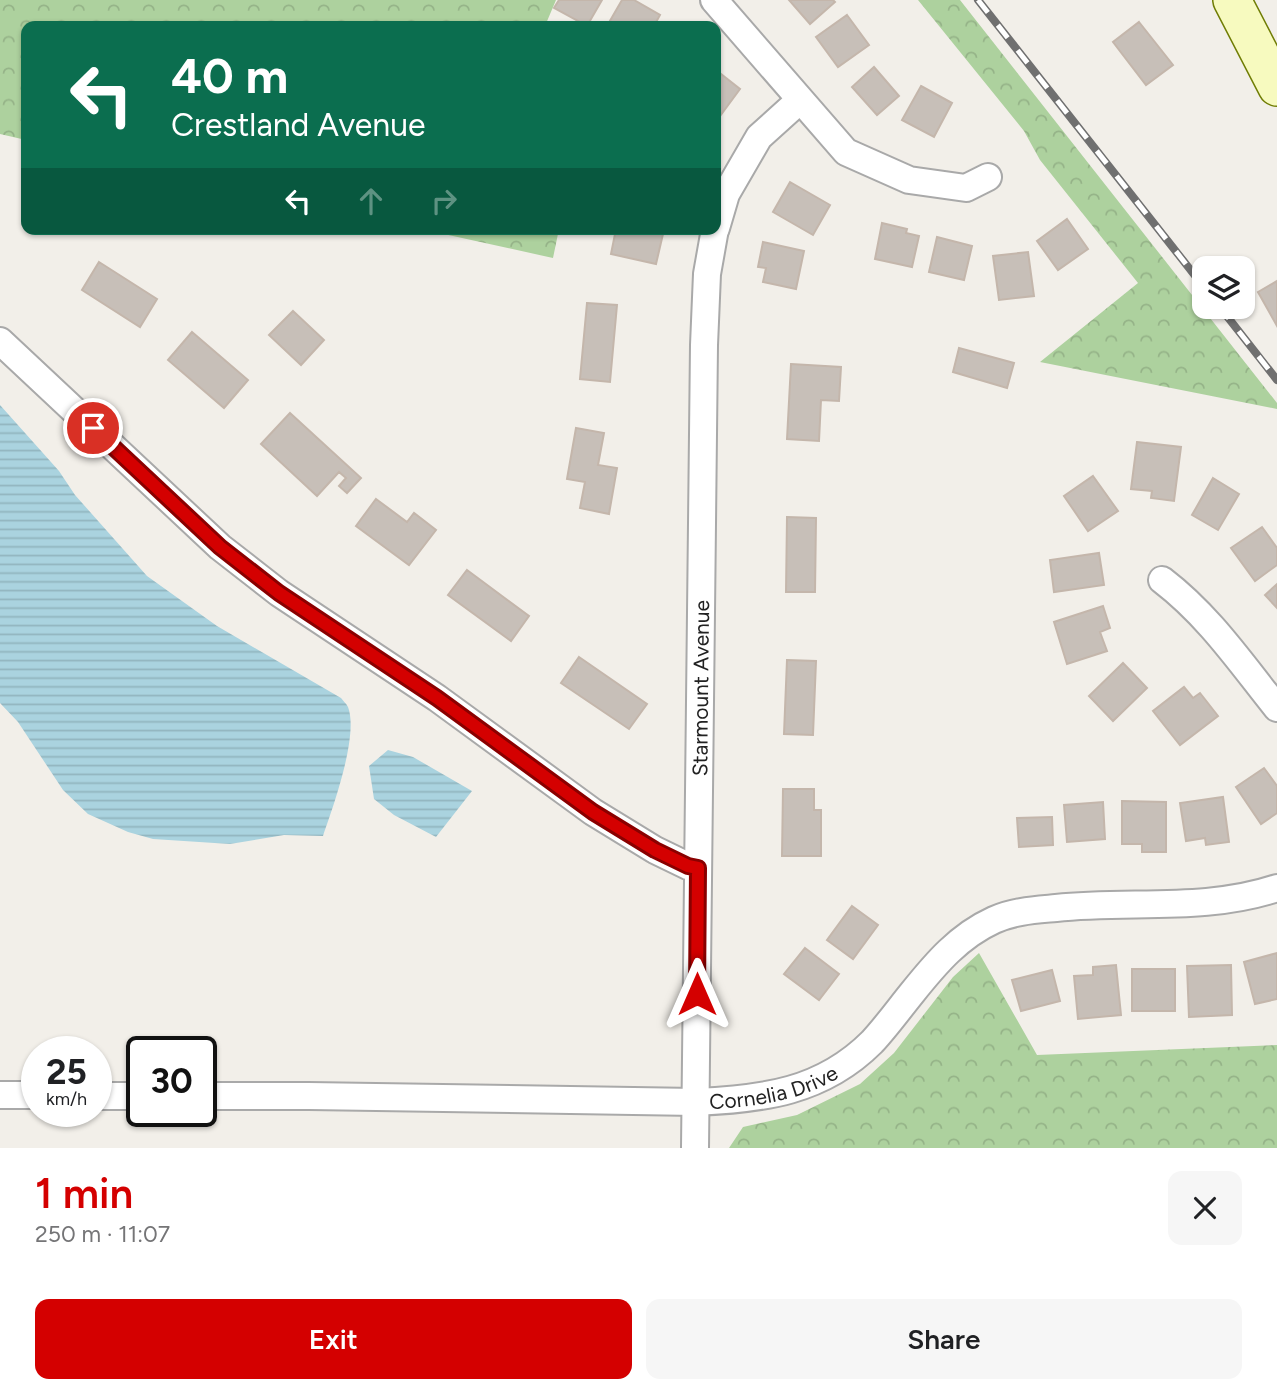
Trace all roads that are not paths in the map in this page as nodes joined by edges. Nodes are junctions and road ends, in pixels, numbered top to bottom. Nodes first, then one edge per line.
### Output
1 (714, 0) edge
2 (1232, 0) edge
3 (1277, 87) edge
4 (800, 100) junction
5 (988, 177) dead end
6 (721, 209) edge
7 (714, 235) edge
8 (0, 341) edge
9 (1162, 580) dead end
10 (1277, 708) edge
11 (698, 868) junction
12 (1277, 888) edge
13 (0, 1095) edge
14 (21, 1095) edge
15 (217, 1096) edge
16 (696, 1102) junction
17 (695, 1148) edge

1 - 4 street
2 - 3 main road
4 - 5 street
4 - 6 street, Starmount Avenue
7 - 11 street, Starmount Avenue
8 - 11 street
9 - 10 street
11 - 16 street, Starmount Avenue
12 - 16 street, Cornelia Drive
13 - 14 street
15 - 16 street, Cornelia Drive
16 - 17 street, Starmount Avenue

